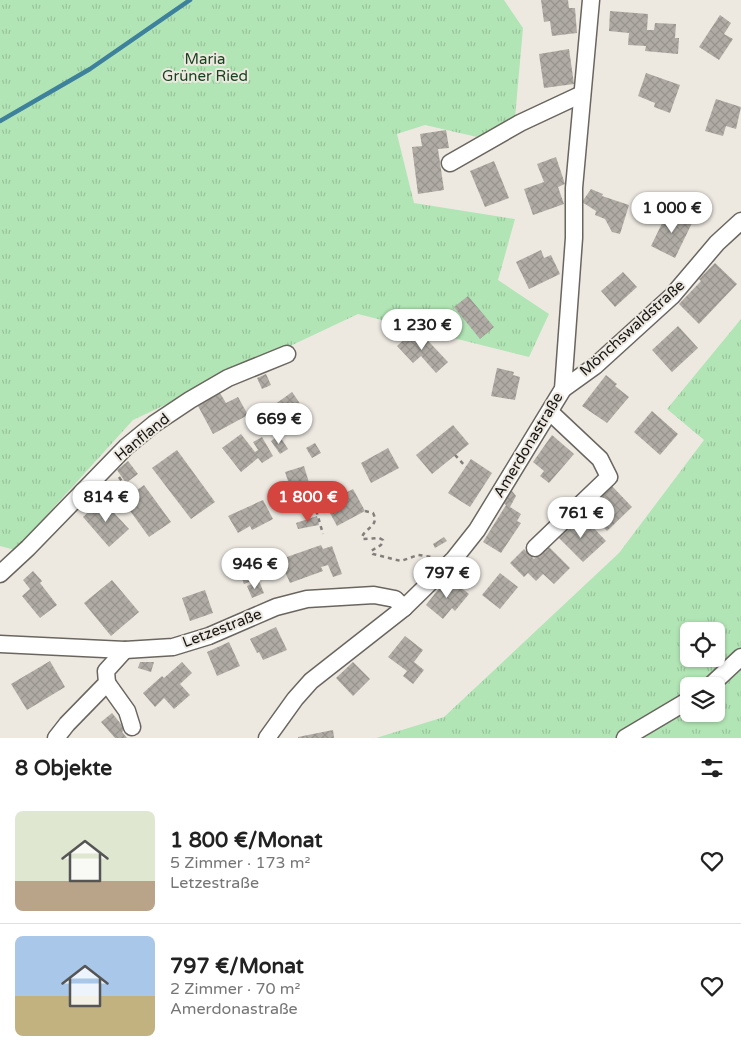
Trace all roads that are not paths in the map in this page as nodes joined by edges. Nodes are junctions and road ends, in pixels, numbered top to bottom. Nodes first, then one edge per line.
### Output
1 (591, 0) edge
2 (582, 94) junction
3 (450, 163) dead end
4 (741, 221) edge
5 (287, 354) dead end
6 (563, 389) junction
7 (550, 412) junction
8 (535, 548) dead end
9 (0, 574) edge
10 (404, 608) junction
11 (0, 644) edge
12 (125, 650) junction
13 (741, 657) edge
14 (720, 677) edge
15 (107, 683) junction
16 (680, 705) edge
17 (132, 727) dead end
18 (56, 738) edge
19 (267, 738) edge
20 (625, 738) edge

1 - 2 street, Amerdonastraße
2 - 3 street
2 - 6 street, Amerdonastraße
4 - 6 street, Mönchswaldstraße
5 - 9 street, Hanfland
6 - 7 street, Amerdonastraße
7 - 8 street
7 - 10 street, Amerdonastraße
10 - 12 street, Letzestraße
10 - 19 street, Amerdonastraße
11 - 12 street, Letzestraße
12 - 15 street
13 - 14 street
15 - 17 street
15 - 18 street
16 - 20 street

